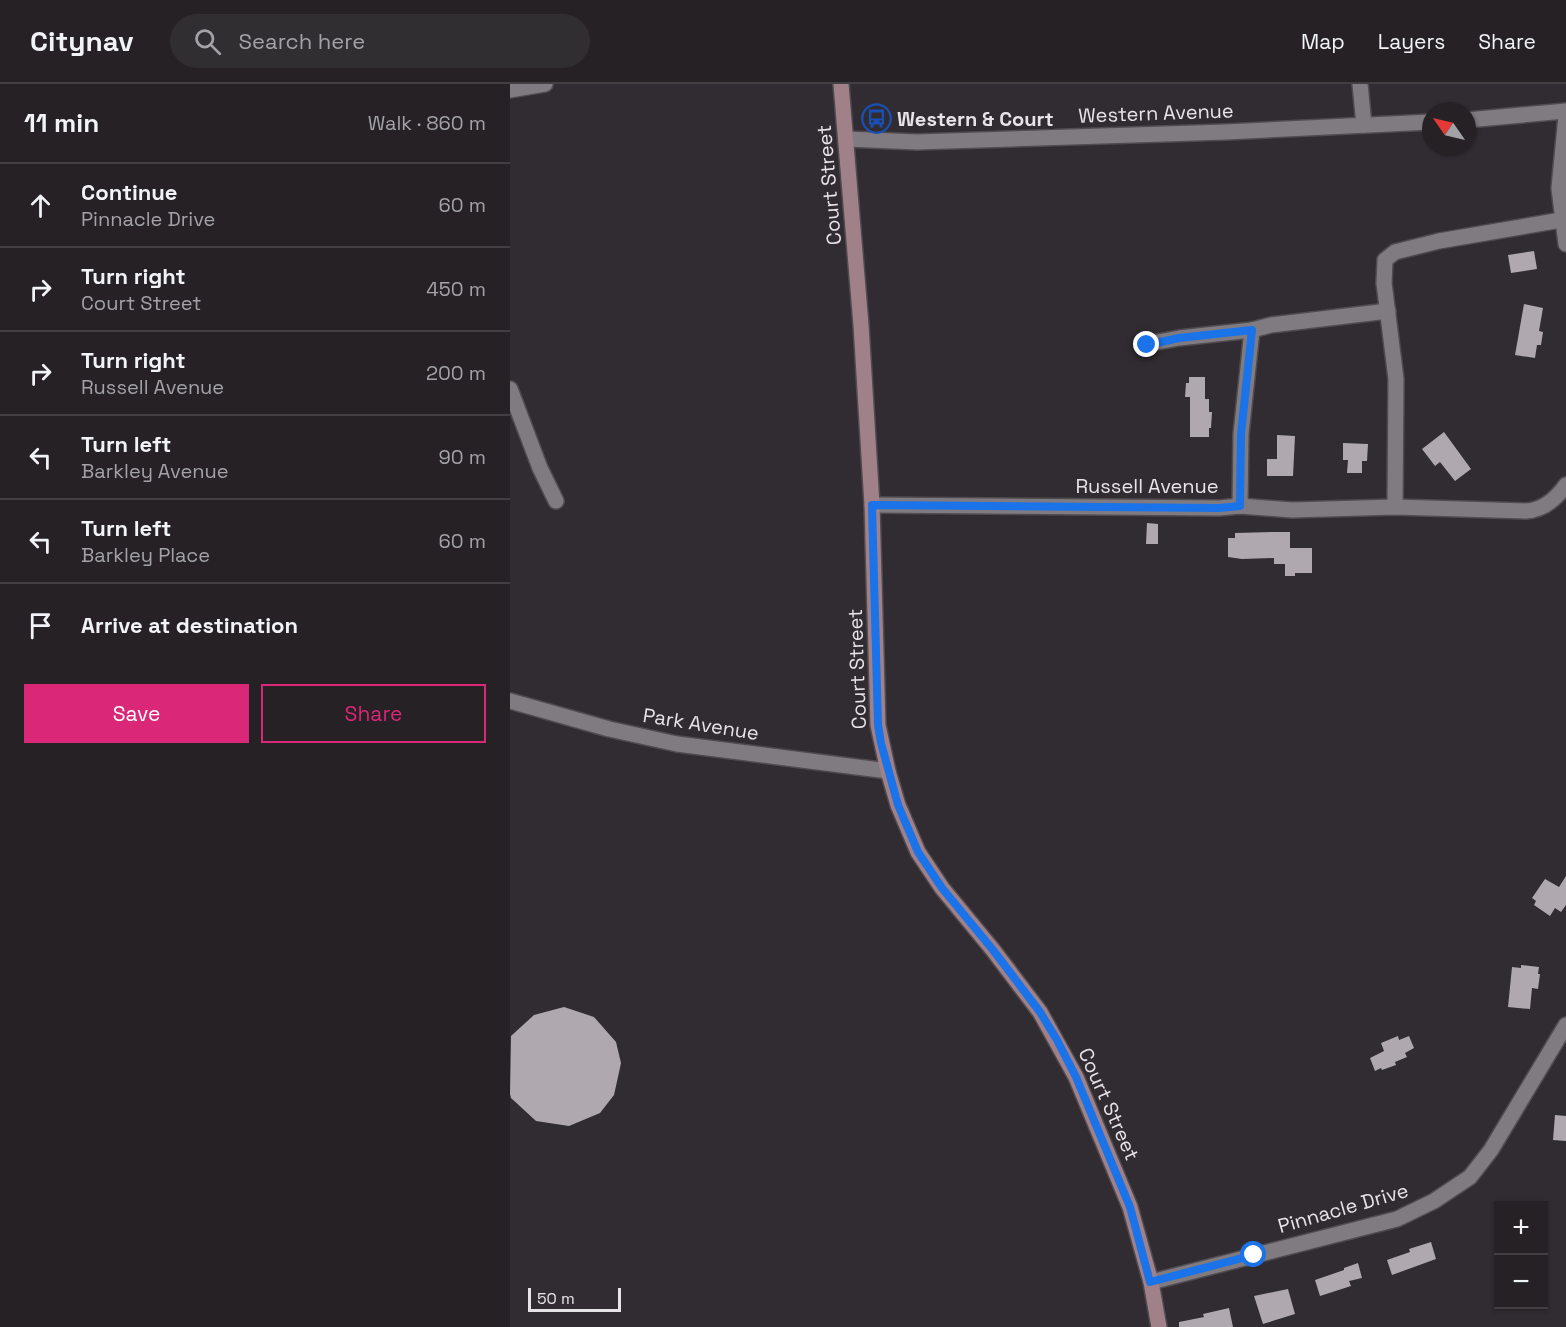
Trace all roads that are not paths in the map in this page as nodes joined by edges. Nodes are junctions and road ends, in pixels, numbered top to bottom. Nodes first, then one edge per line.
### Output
1 (544, 84) edge
2 (841, 84) edge
3 (1360, 84) edge
4 (510, 90) edge
5 (1566, 113) edge
6 (1476, 119) edge
7 (1422, 122) edge
8 (1364, 125) junction
9 (846, 139) junction
10 (1562, 220) junction
11 (1566, 244) edge
12 (1388, 311) junction
13 (1252, 330) junction
14 (1147, 345) dead end
15 (510, 389) edge
16 (1563, 489) edge
17 (556, 501) dead end
18 (872, 505) junction
19 (1240, 506) junction
20 (1395, 507) junction
21 (510, 701) edge
22 (888, 771) junction
23 (1566, 1025) edge
24 (1150, 1282) junction
25 (1159, 1327) edge

1 - 4 street
2 - 9 main road, Court Street
3 - 8 street
5 - 6 street
5 - 10 street
7 - 8 street, Western Avenue
8 - 9 street, Western Avenue
9 - 18 main road, Court Street
10 - 11 street
10 - 12 street
12 - 13 street
12 - 20 street
13 - 14 street
13 - 19 street
15 - 17 street
16 - 20 street, Russell Avenue
18 - 19 street, Russell Avenue
18 - 22 main road, Court Street
19 - 20 street, Russell Avenue
21 - 22 street, Park Avenue
22 - 24 main road, Court Street
23 - 24 street, Pinnacle Drive
24 - 25 main road, Court Street

